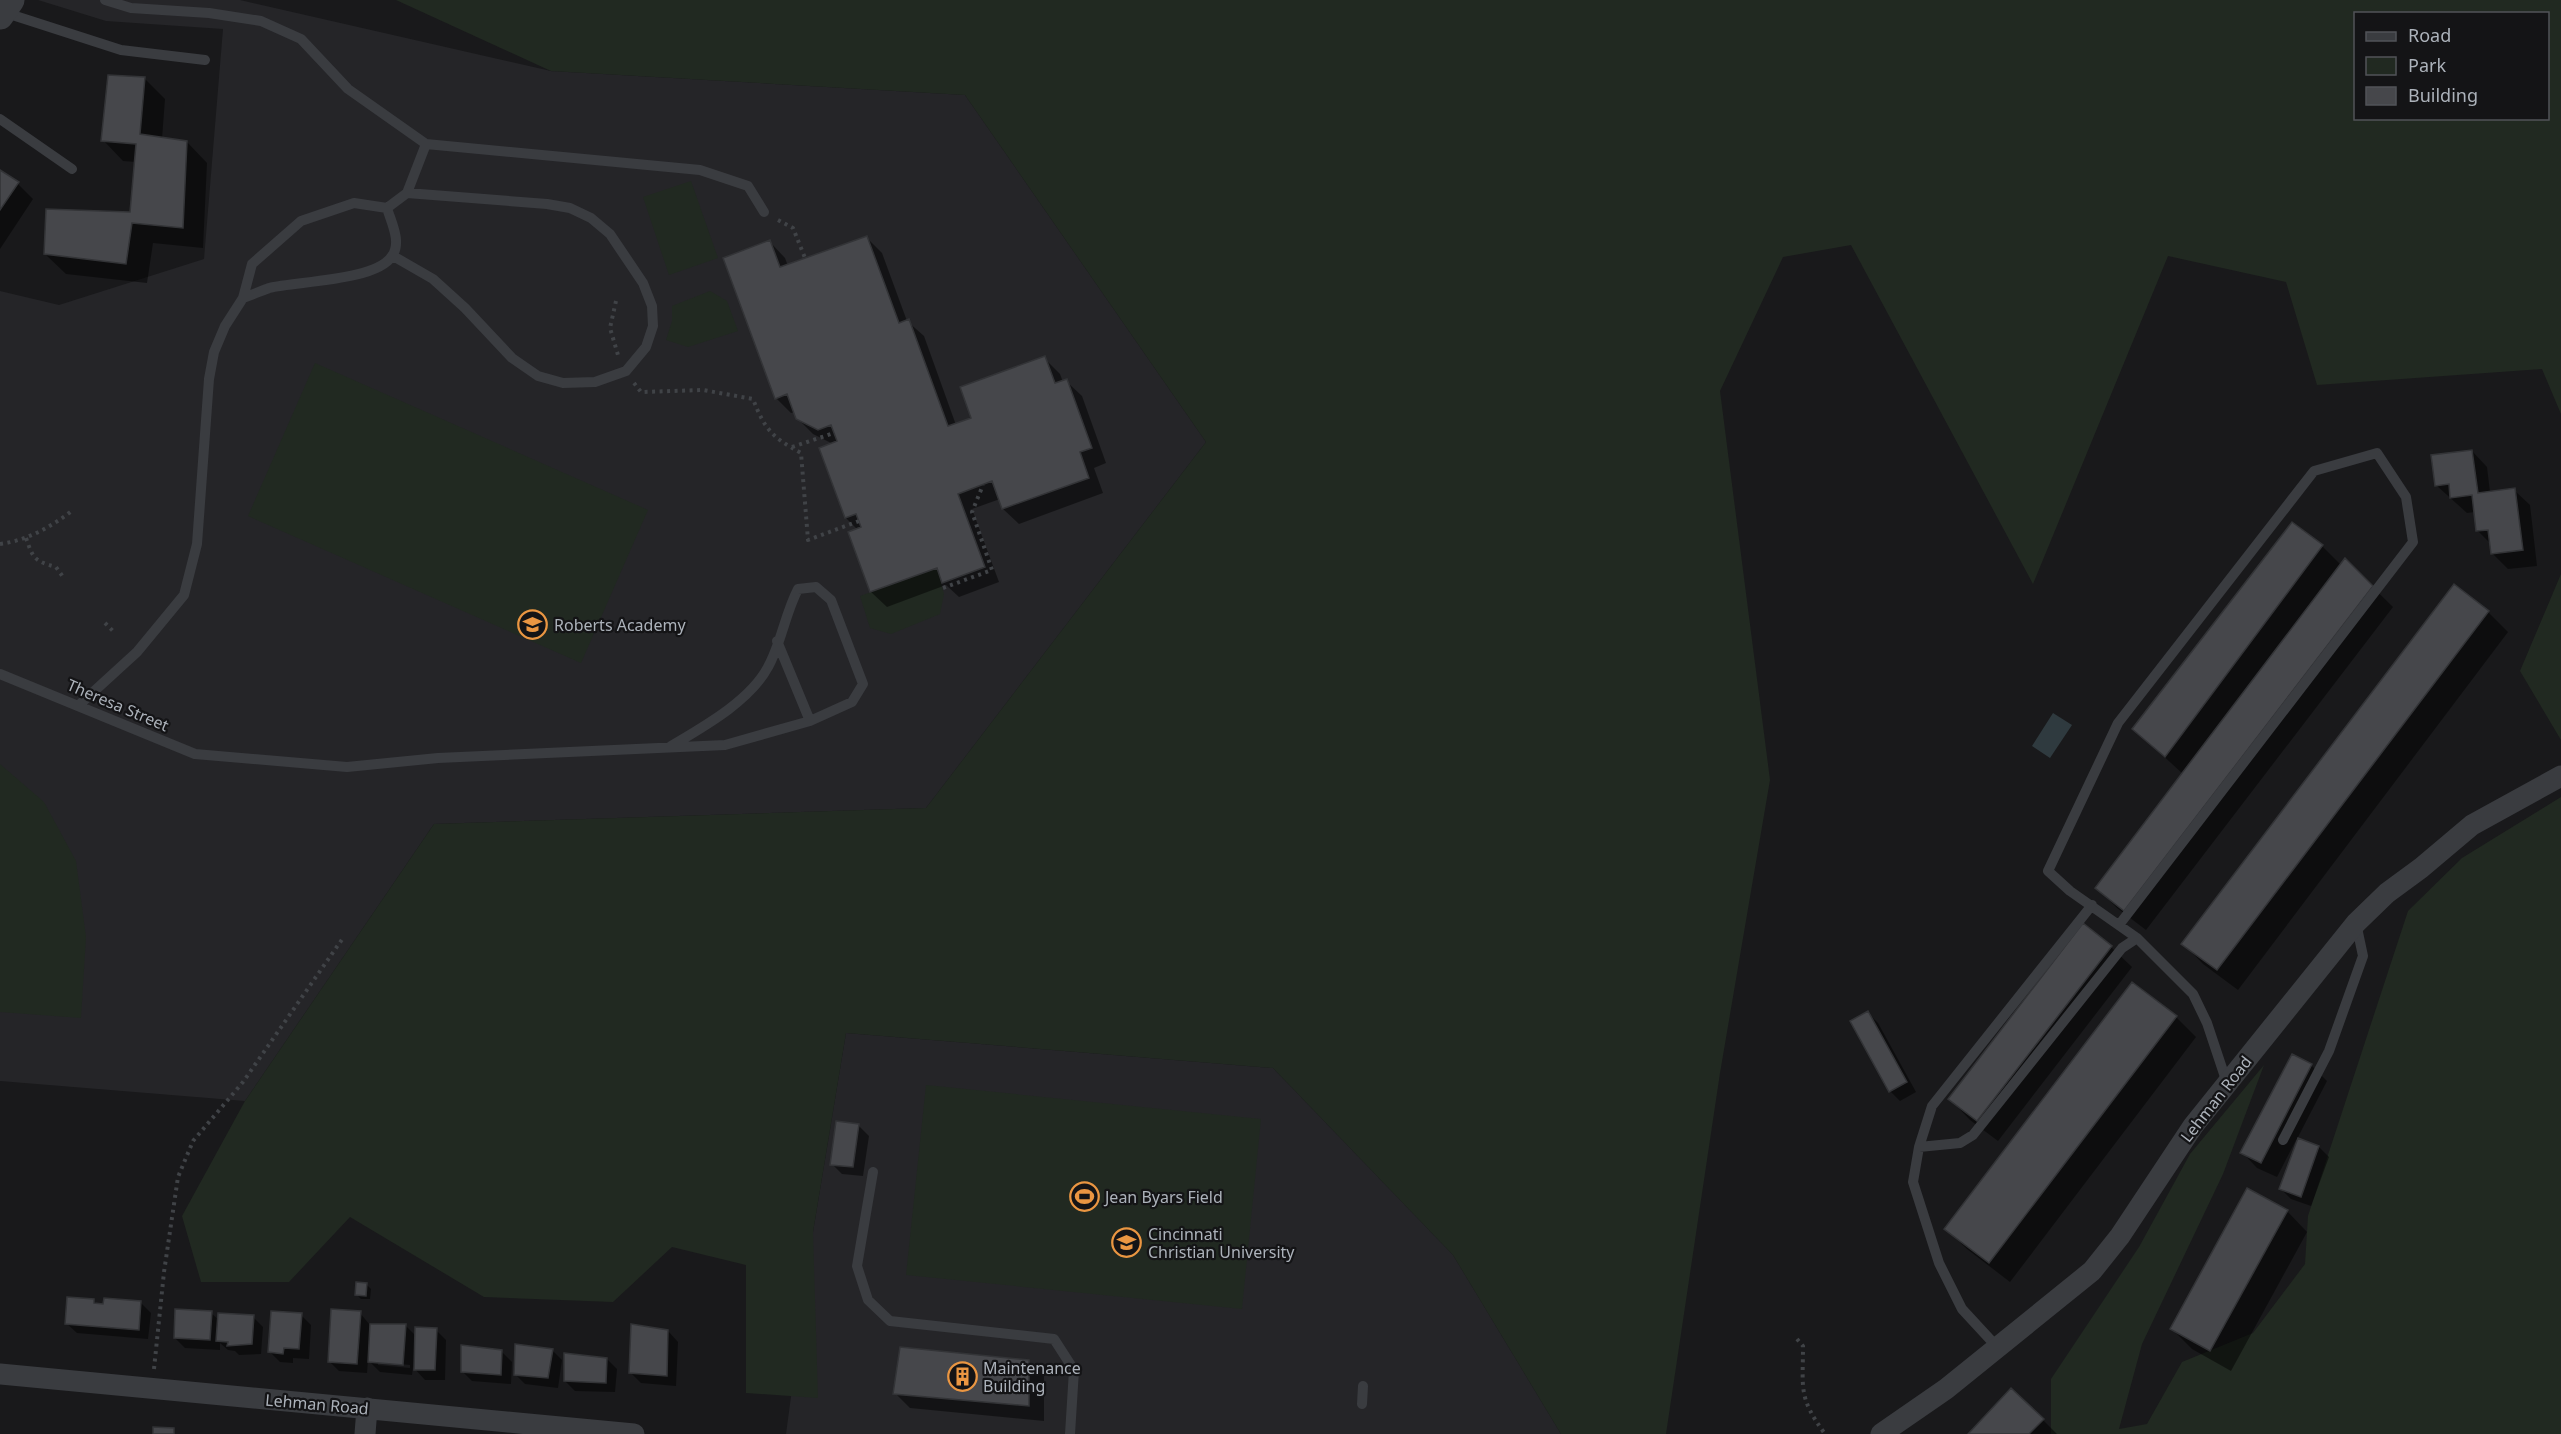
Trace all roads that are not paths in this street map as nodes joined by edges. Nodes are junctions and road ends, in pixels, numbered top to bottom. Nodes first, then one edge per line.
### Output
1 (105, 0) edge
2 (5, 9) edge
3 (205, 60) dead end
4 (0, 119) edge
5 (426, 144) junction
6 (72, 169) dead end
7 (408, 193) junction
8 (387, 207) junction
9 (764, 212) road end
10 (393, 256) junction
11 (243, 298) junction
12 (777, 641) junction
13 (0, 674) edge
14 (79, 705) junction
15 (810, 722) junction
16 (671, 746) junction
17 (2561, 776) edge
18 (2092, 905) junction
19 (2356, 923) junction
20 (2119, 924) junction
21 (2137, 938) junction
22 (2227, 1083) junction
23 (2283, 1140) dead end
24 (1919, 1148) junction
25 (873, 1173) dead end
26 (1998, 1348) junction
27 (0, 1374) edge
28 (1363, 1386) dead end
29 (1362, 1404) dead end
30 (367, 1408) junction
31 (365, 1434) edge
32 (634, 1434) edge
33 (1070, 1434) edge
34 (1881, 1434) edge

1 - 5 lane
2 - 3 lane
4 - 6 lane
5 - 7 lane
5 - 9 lane
7 - 8 lane
7 - 10 lane
8 - 10 lane
8 - 11 lane
10 - 11 lane
11 - 14 lane
12 - 15 lane
12 - 15 lane, Theresa Street
12 - 16 lane
13 - 14 lane, Theresa Street
14 - 16 lane, Theresa Street
15 - 16 lane, Theresa Street
17 - 19 street, Lehman Road
18 - 20 lane
18 - 20 lane
18 - 24 lane
19 - 22 street, Lehman Road
19 - 23 lane
20 - 21 lane
21 - 22 lane
21 - 24 lane
22 - 26 street, Lehman Road
24 - 26 lane
25 - 33 lane
26 - 34 street, Lehman Road
27 - 30 street, Lehman Road
28 - 29 lane
30 - 31 street
30 - 32 street, Lehman Road

